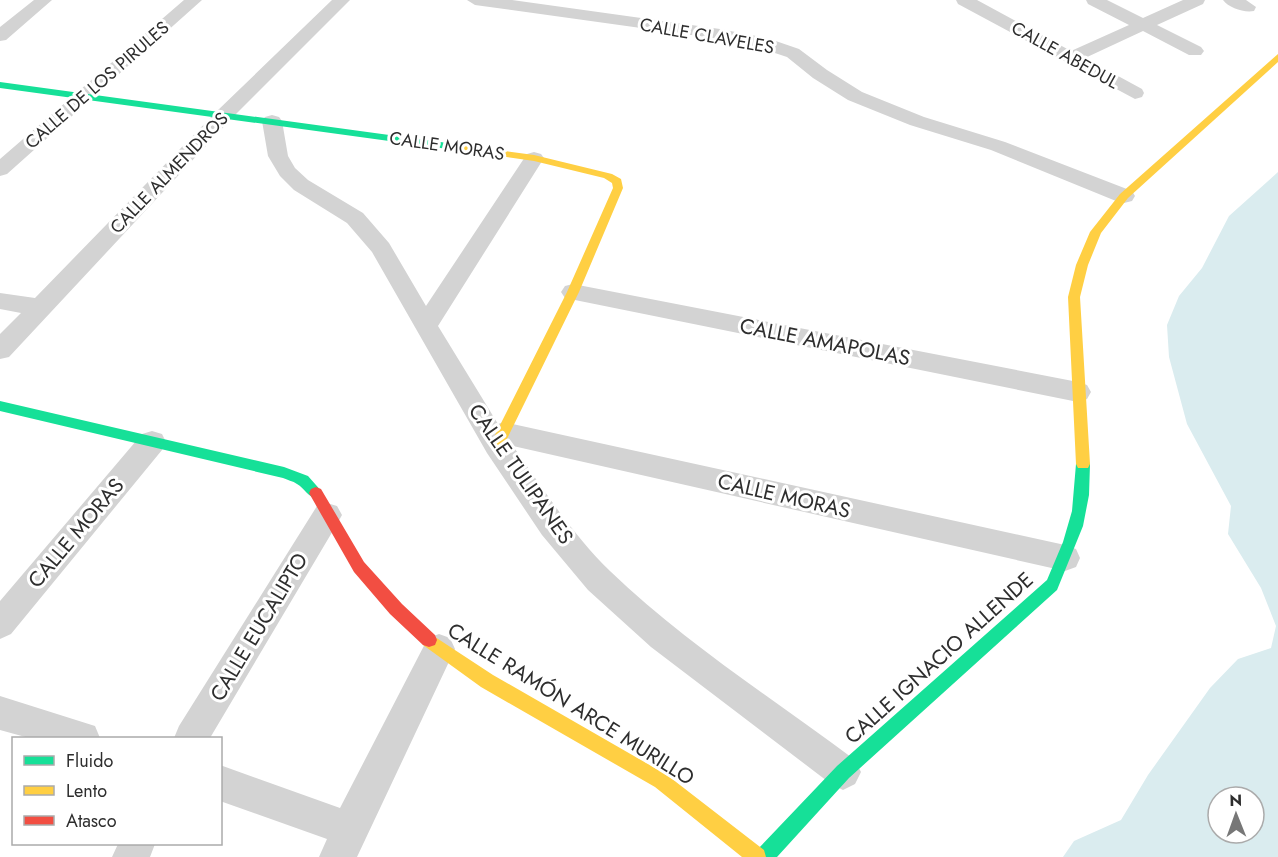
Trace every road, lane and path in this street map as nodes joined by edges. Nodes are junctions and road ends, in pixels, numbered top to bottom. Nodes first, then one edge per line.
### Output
1 (44, 0) edge
2 (194, 0) edge
3 (342, 0) edge
4 (475, 0) edge
5 (964, 0) edge
6 (1094, 0) edge
7 (1197, 0) edge
8 (1231, 0) edge
9 (508, 2) edge
10 (1248, 8) dead end
11 (1143, 25) junction
12 (0, 36) edge
13 (1195, 51) dead end
14 (1278, 57) edge
15 (1071, 58) junction
16 (0, 85) edge
17 (1135, 93) dead end
18 (85, 95) junction
19 (223, 116) junction
20 (272, 121) junction
21 (534, 158) junction
22 (0, 170) edge
23 (1124, 196) junction
24 (573, 292) junction
25 (0, 301) edge
26 (40, 307) junction
27 (424, 326) junction
28 (0, 350) edge
29 (1078, 392) junction
30 (0, 406) edge
31 (500, 439) junction
32 (152, 442) junction
33 (327, 515) junction
34 (1065, 558) junction
35 (0, 624) edge
36 (439, 649) junction
37 (0, 713) edge
38 (80, 737) edge
39 (192, 737) edge
40 (843, 772) junction
41 (222, 784) edge
42 (344, 843) edge
43 (757, 857) edge
44 (764, 857) edge

1 - 12 street
2 - 18 street, CALLE DE LOS PIRULES
3 - 19 street, CALLE ALMENDROS
4 - 9 street, CALLE CLAVELES
5 - 15 street, CALLE ABEDUL
6 - 11 street
7 - 11 street
8 - 10 street
9 - 23 street, CALLE CLAVELES
11 - 13 street
11 - 15 street
14 - 23 street, CALLE IGNACIO ALLENDE
15 - 17 street, CALLE ABEDUL
16 - 18 street, CALLE MORAS
18 - 19 street, CALLE MORAS
18 - 22 street, CALLE DE LOS PIRULES
19 - 20 street, CALLE MORAS
19 - 26 street, CALLE ALMENDROS
20 - 21 street, CALLE MORAS
20 - 27 street, CALLE TULIPANES
21 - 24 street, CALLE MORAS
21 - 27 street
23 - 29 street, CALLE IGNACIO ALLENDE
24 - 29 street, CALLE AMAPOLAS
24 - 31 street, CALLE MORAS
25 - 26 street
26 - 28 street, CALLE ALMENDROS
27 - 31 street, CALLE TULIPANES
29 - 34 street, CALLE IGNACIO ALLENDE
30 - 32 street, CALLE RAMÓN ARCE MURILLO
31 - 34 street, CALLE MORAS
31 - 40 street, CALLE TULIPANES
32 - 33 street, CALLE RAMÓN ARCE MURILLO
32 - 35 street, CALLE MORAS
33 - 36 street, CALLE RAMÓN ARCE MURILLO
33 - 39 street, CALLE EUCALIPTO
34 - 40 street, CALLE IGNACIO ALLENDE
36 - 42 street
36 - 43 street, CALLE RAMÓN ARCE MURILLO
37 - 38 street
40 - 44 street, CALLE IGNACIO ALLENDE
41 - 42 street

